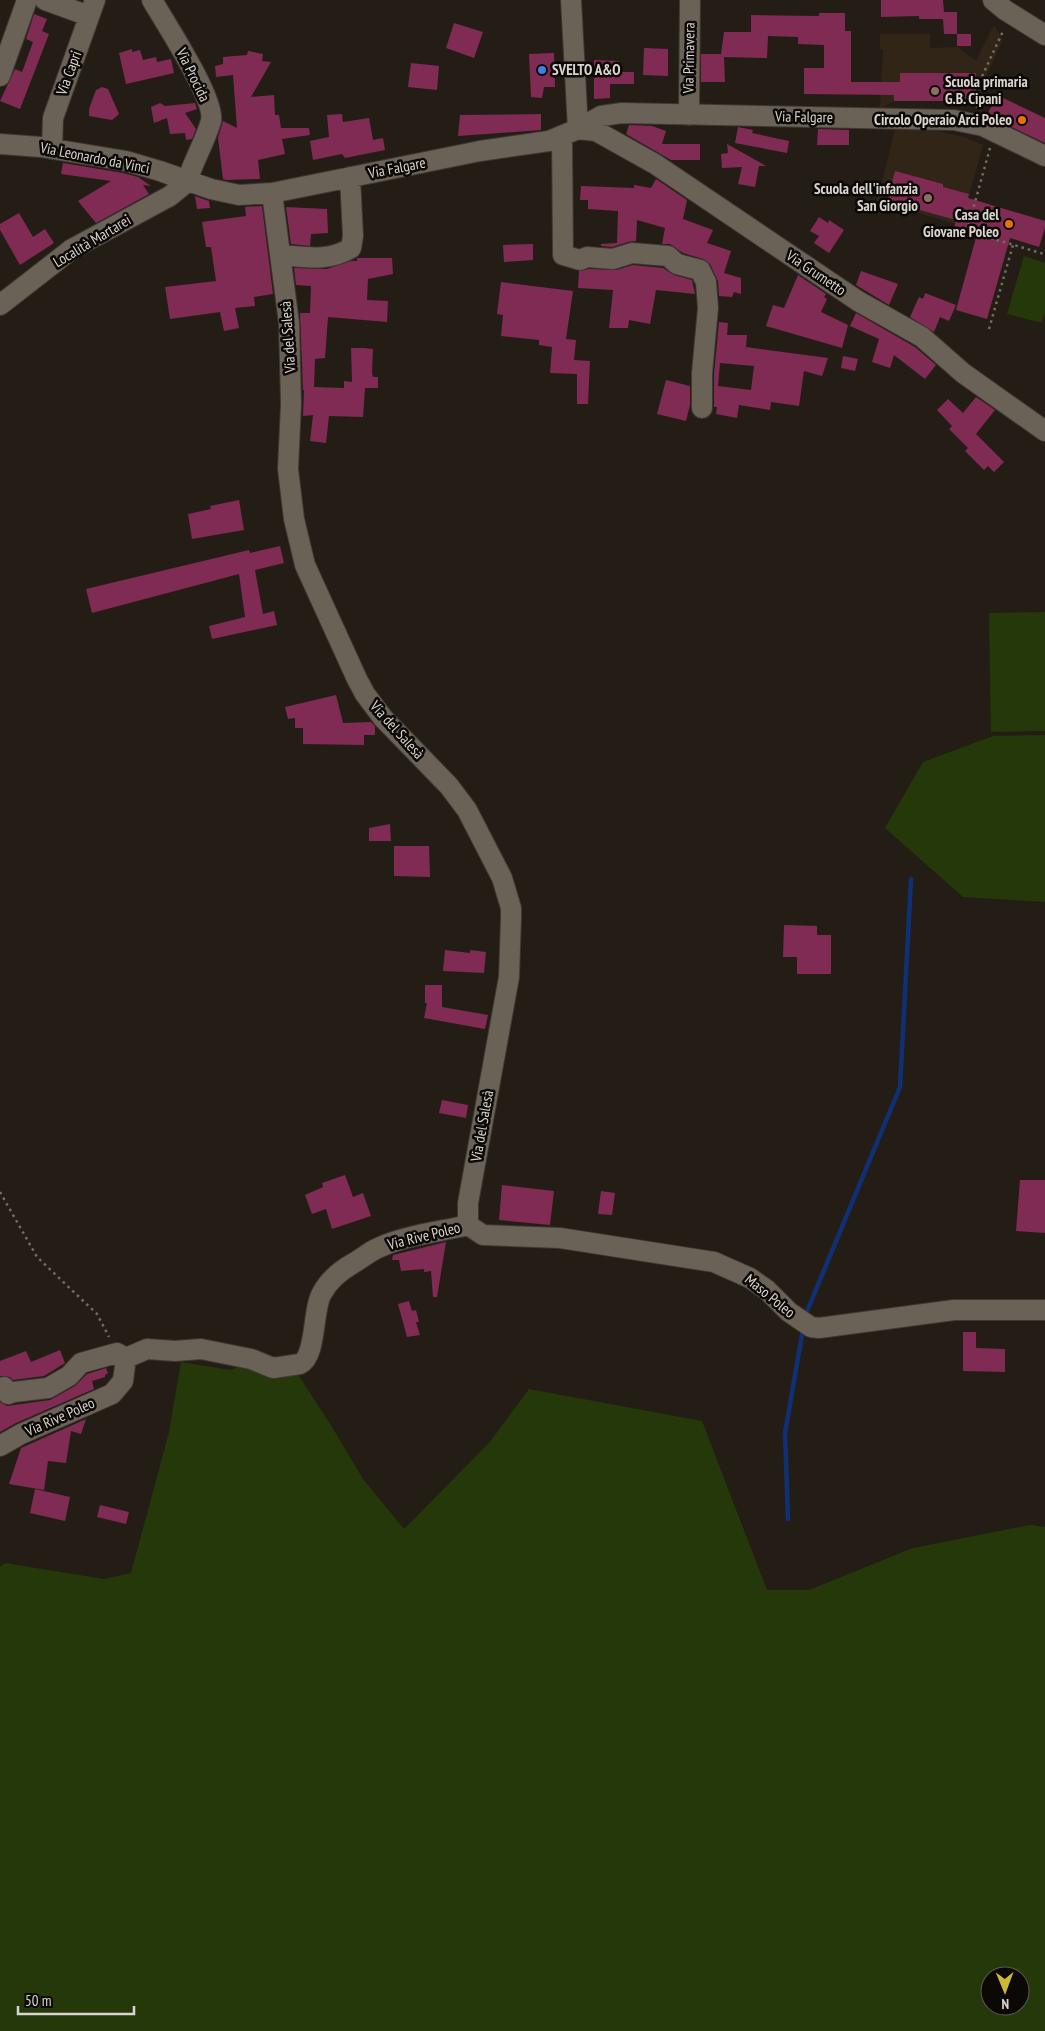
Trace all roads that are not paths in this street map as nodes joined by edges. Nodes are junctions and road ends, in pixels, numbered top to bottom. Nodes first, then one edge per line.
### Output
1 (27, 0) edge
2 (45, 0) edge
3 (152, 0) edge
4 (572, 0) edge
5 (690, 0) edge
6 (993, 0) edge
7 (92, 8) edge
8 (1045, 35) edge
9 (0, 76) edge
10 (688, 115) junction
11 (960, 121) junction
12 (570, 133) junction
13 (0, 144) edge
14 (998, 144) road end
15 (52, 149) junction
16 (1045, 156) edge
17 (350, 177) junction
18 (187, 182) junction
19 (272, 192) junction
20 (280, 255) junction
21 (0, 305) edge
22 (702, 408) dead end
23 (1040, 421) edge
24 (468, 1226) junction
25 (1045, 1310) edge
26 (121, 1355) junction
27 (4, 1387) dead end
28 (0, 1446) edge

1 - 9 street
2 - 7 street
3 - 18 street, Via Procida
4 - 12 street
5 - 10 street, Via Primavera
6 - 8 street
7 - 15 street, Via Capri
10 - 11 street, Via Falgare
10 - 12 street, Via Falgare
11 - 14 street
11 - 16 street, Via Falgare
12 - 17 street, Via Falgare
12 - 22 street
12 - 23 street, Via Grumetto
13 - 15 street, Via Leonardo da Vinci
15 - 18 street, Via Leonardo da Vinci
17 - 19 street, Via Falgare
17 - 20 street, Via Falgare
18 - 19 street, Via Falgare
18 - 21 street, Località Martarei
19 - 20 street, Via del Salesà
20 - 24 street, Via del Salesà
24 - 25 street, Maso Poleo
24 - 26 street, Via Rive Poleo
26 - 27 street, Via Rive Poleo
26 - 28 street, Via Rive Poleo

